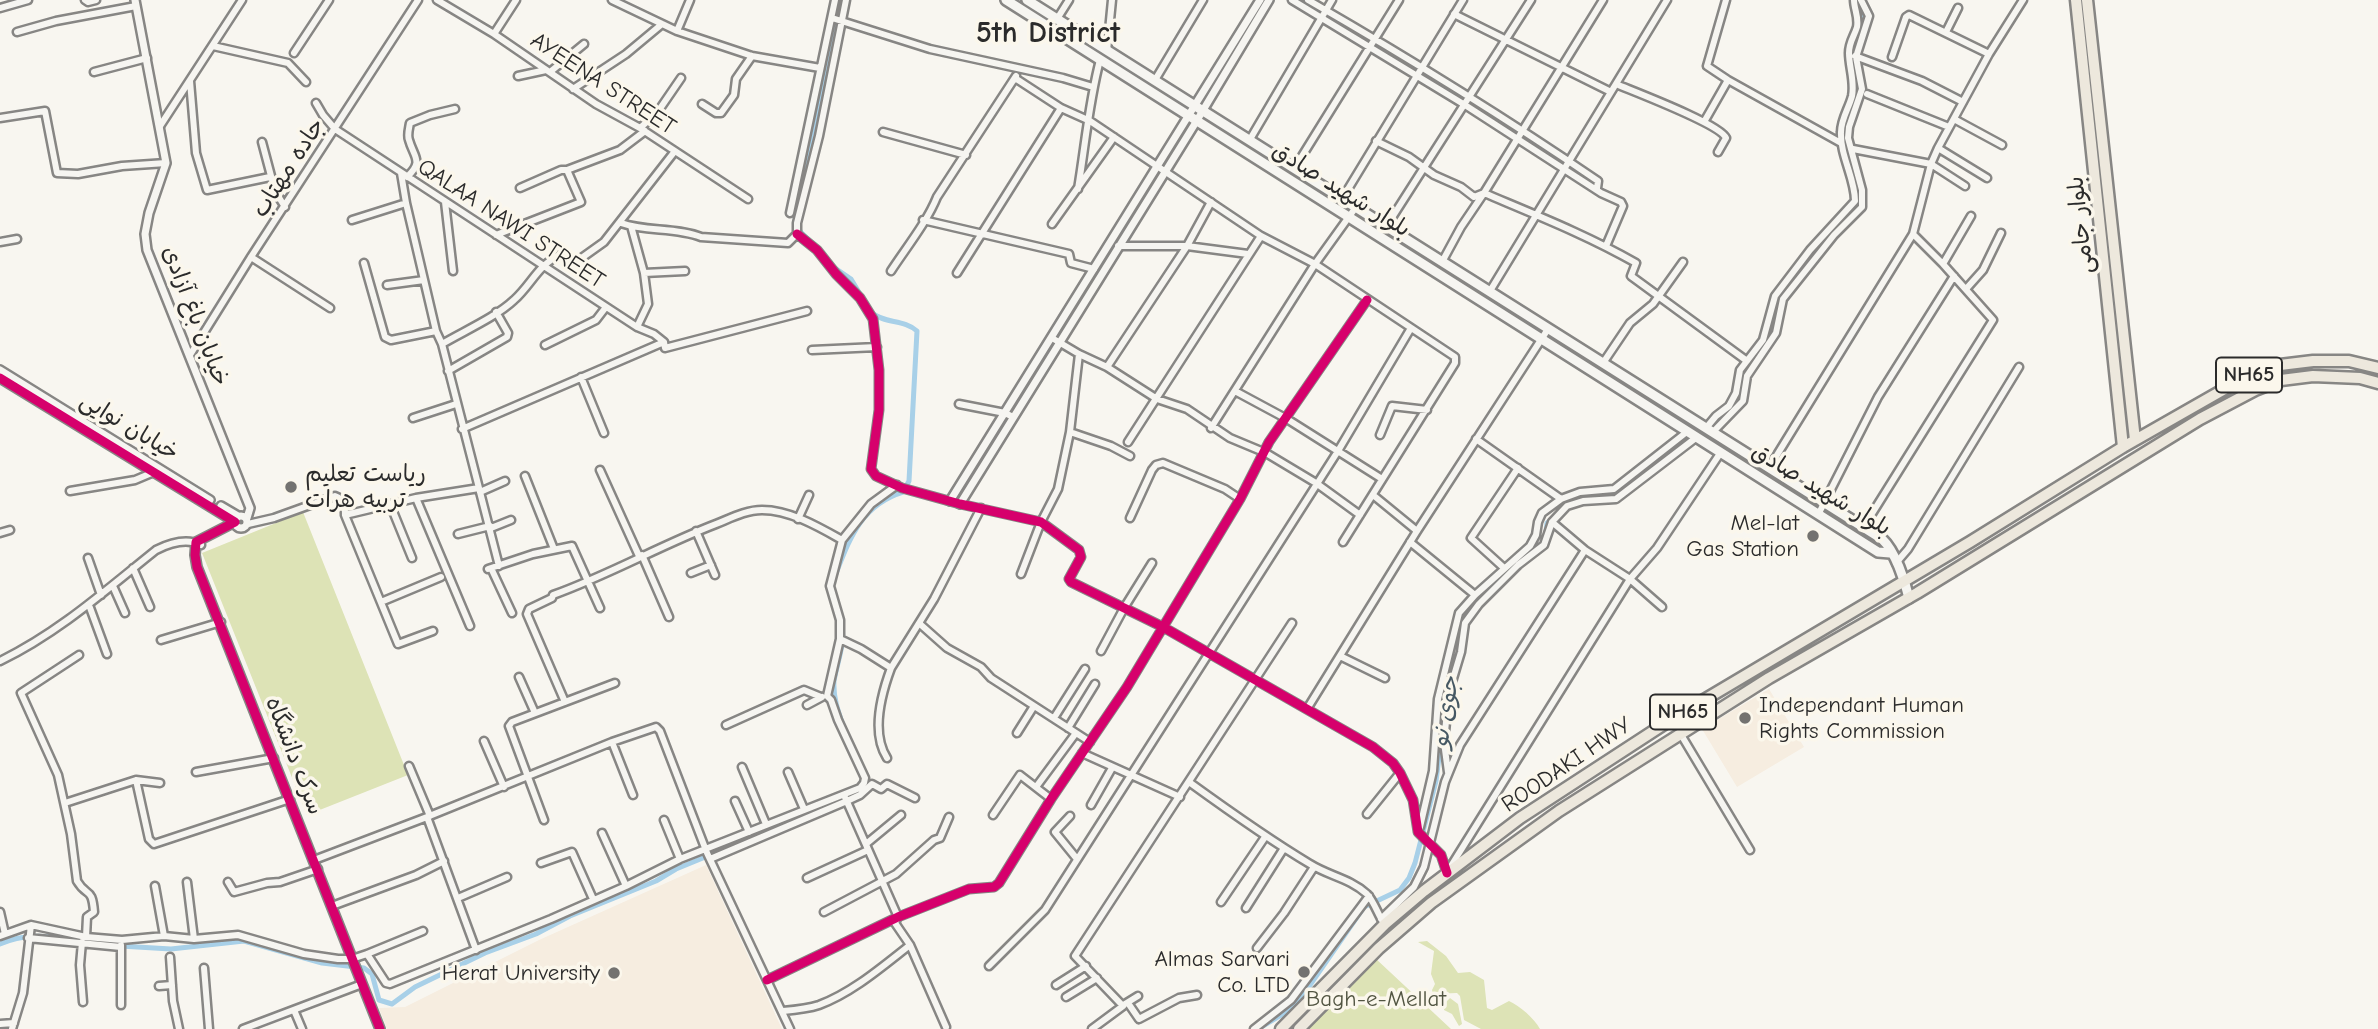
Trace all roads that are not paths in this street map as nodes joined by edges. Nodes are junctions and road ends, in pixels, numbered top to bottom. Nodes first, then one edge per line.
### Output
1 (28, 0) edge
2 (85, 0) edge
3 (96, 0) edge
4 (242, 0) edge
5 (329, 0) edge
6 (418, 0) edge
7 (437, 0) edge
8 (516, 0) edge
9 (612, 0) edge
10 (690, 0) edge
11 (835, 0) edge
12 (846, 0) edge
13 (1006, 0) edge
14 (1027, 0) edge
15 (1069, 0) edge
16 (1112, 0) edge
17 (1203, 0) edge
18 (1260, 0) edge
19 (1269, 0) edge
20 (1292, 0) edge
21 (1308, 0) edge
22 (1332, 0) edge
23 (1399, 0) edge
24 (1463, 0) edge
25 (1531, 0) edge
26 (1603, 0) edge
27 (1667, 0) edge
28 (1726, 0) edge
29 (1854, 0) edge
30 (1861, 0) edge
31 (2023, 0) edge
32 (2076, 0) edge
33 (2087, 0) edge
34 (136, 3) edge
35 (0, 8) edge
36 (1958, 8) dead end
37 (1324, 13) junction
38 (1454, 14) junction
39 (1057, 19) junction
40 (837, 20) junction
41 (662, 24) junction
42 (677, 31) junction
43 (17, 32) dead end
44 (1946, 32) junction
45 (494, 33) junction
46 (1508, 39) junction
47 (1373, 43) junction
48 (584, 44) dead end
49 (213, 46) junction
50 (1107, 51) junction
51 (294, 53) dead end
52 (1989, 54) junction
53 (752, 56) junction
54 (1852, 56) junction
55 (1892, 57) dead end
56 (147, 58) junction
57 (1100, 60) junction
58 (1560, 67) junction
59 (820, 68) junction
60 (1421, 68) junction
61 (1019, 69) junction
62 (548, 71) junction
63 (94, 72) dead end
64 (1417, 75) junction
65 (518, 76) dead end
66 (681, 78) dead end
67 (1015, 78) junction
68 (1155, 80) junction
69 (1728, 80) junction
70 (190, 81) junction
71 (306, 82) dead end
72 (1616, 84) junction
73 (1093, 87) junction
74 (573, 89) junction
75 (1611, 92) junction
76 (1867, 94) dead end
77 (1470, 97) junction
78 (1964, 102) junction
79 (316, 103) dead end
80 (702, 104) dead end
81 (1465, 105) junction
82 (1060, 108) junction
83 (455, 109) dead end
84 (1199, 109) junction
85 (0, 118) edge
86 (1193, 119) junction
87 (1954, 119) junction
88 (1090, 121) junction
89 (1704, 122) junction
90 (160, 126) junction
91 (1949, 127) junction
92 (335, 129) junction
93 (643, 129) junction
94 (1522, 130) junction
95 (883, 132) dead end
96 (806, 133) junction
97 (819, 136) junction
98 (1114, 137) junction
99 (1517, 137) junction
100 (1249, 141) junction
101 (1377, 141) junction
102 (262, 142) dead end
103 (1841, 143) junction
104 (2002, 145) dead end
105 (1938, 148) junction
106 (1853, 149) junction
107 (675, 151) junction
108 (1718, 152) dead end
109 (966, 155) junction
110 (1569, 160) junction
111 (166, 163) junction
112 (1931, 164) junction
113 (1158, 166) junction
114 (1564, 167) junction
115 (1423, 168) junction
116 (1294, 169) junction
117 (567, 170) junction
118 (1166, 171) junction
119 (404, 175) junction
120 (270, 177) junction
121 (1987, 178) dead end
122 (1965, 186) dead end
123 (520, 188) dead end
124 (1597, 188) junction
125 (1078, 189) junction
126 (1484, 193) junction
127 (748, 199) dead end
128 (1342, 199) junction
129 (445, 202) junction
130 (1212, 202) junction
131 (406, 203) junction
132 (285, 207) junction
133 (1356, 207) junction
134 (790, 213) dead end
135 (1535, 216) junction
136 (1971, 216) dead end
137 (1349, 218) junction
138 (352, 220) dead end
139 (923, 220) junction
140 (621, 223) junction
141 (1052, 224) dead end
142 (631, 226) junction
143 (1386, 227) junction
144 (2001, 233) dead end
145 (797, 234) junction
146 (1913, 234) junction
147 (496, 235) junction
148 (982, 236) junction
149 (1261, 236) junction
150 (17, 239) dead end
151 (0, 242) edge
152 (1118, 246) junction
153 (1187, 246) junction
154 (1606, 246) junction
155 (1248, 254) junction
156 (251, 257) junction
157 (1442, 262) junction
158 (1683, 262) dead end
159 (365, 263) dead end
160 (1315, 264) junction
161 (1943, 264) junction
162 (542, 265) junction
163 (1094, 269) junction
164 (453, 271) dead end
165 (685, 271) dead end
166 (891, 271) dead end
167 (957, 273) dead end
168 (644, 274) junction
169 (1954, 276) junction
170 (424, 280) junction
171 (387, 285) dead end
172 (1966, 289) junction
173 (1490, 291) junction
174 (1659, 296) junction
175 (1367, 300) junction
176 (606, 307) junction
177 (330, 308) dead end
178 (807, 311) dead end
179 (496, 312) junction
180 (637, 327) junction
181 (1411, 328) junction
182 (1548, 329) junction
183 (436, 331) junction
184 (1541, 339) junction
185 (1055, 340) junction
186 (442, 344) junction
187 (545, 345) dead end
188 (664, 345) junction
189 (877, 347) junction
190 (812, 350) dead end
191 (1079, 354) junction
192 (190, 355) junction
193 (1747, 361) junction
194 (1603, 363) junction
195 (1107, 366) junction
196 (2019, 367) dead end
197 (2378, 368) edge
198 (0, 370) edge
199 (448, 371) junction
200 (581, 377) junction
201 (0, 378) edge
202 (2378, 383) edge
203 (1235, 391) junction
204 (1157, 399) junction
205 (456, 404) junction
206 (959, 404) dead end
207 (1427, 410) junction
208 (1009, 415) junction
209 (413, 418) dead end
210 (1287, 419) junction
211 (1211, 428) junction
212 (462, 429) junction
213 (1710, 430) junction
214 (1688, 431) junction
215 (1070, 432) junction
216 (604, 433) dead end
217 (1380, 435) dead end
218 (1698, 437) junction
219 (1476, 439) junction
220 (2135, 440) junction
221 (1128, 442) dead end
222 (2123, 447) junction
223 (1338, 450) junction
224 (1721, 452) junction
225 (1266, 453) junction
226 (1130, 456) dead end
227 (1518, 468) junction
228 (1769, 468) junction
229 (600, 470) dead end
230 (154, 472) junction
231 (525, 476) dead end
232 (1382, 479) junction
233 (505, 481) dead end
234 (1316, 483) junction
235 (903, 487) junction
236 (479, 490) junction
237 (70, 491) dead end
238 (809, 495) dead end
239 (1373, 495) junction
240 (416, 498) junction
241 (1240, 499) junction
242 (1561, 499) junction
243 (950, 501) junction
244 (1825, 503) junction
245 (390, 504) junction
246 (960, 504) junction
247 (981, 508) junction
248 (219, 511) junction
249 (1819, 513) junction
250 (345, 514) junction
251 (1360, 515) junction
252 (1130, 518) dead end
253 (799, 519) junction
254 (511, 520) dead end
255 (237, 521) junction
256 (247, 521) junction
257 (1041, 522) junction
258 (1552, 522) junction
259 (490, 527) junction
260 (1863, 528) junction
261 (10, 530) dead end
262 (696, 531) junction
263 (1417, 531) junction
264 (219, 532) junction
265 (0, 533) edge
266 (458, 534) dead end
267 (842, 540) junction
268 (1343, 542) dead end
269 (1410, 542) junction
270 (199, 543) junction
271 (554, 549) junction
272 (1585, 550) junction
273 (1890, 553) junction
274 (640, 556) junction
275 (88, 558) dead end
276 (412, 558) dead end
277 (1896, 563) junction
278 (1152, 564) dead end
279 (711, 565) junction
280 (499, 566) junction
281 (133, 568) junction
282 (1504, 568) junction
283 (691, 573) dead end
284 (1021, 574) dead end
285 (715, 575) dead end
286 (441, 578) dead end
287 (1630, 579) junction
288 (1905, 579) junction
289 (589, 582) junction
290 (113, 586) junction
291 (101, 595) junction
292 (1475, 595) junction
293 (1909, 598) junction
294 (382, 602) junction
295 (89, 605) junction
296 (150, 607) dead end
297 (1662, 607) dead end
298 (600, 608) dead end
299 (1124, 608) junction
300 (125, 613) dead end
301 (512, 613) dead end
302 (669, 617) dead end
303 (221, 622) junction
304 (1292, 623) dead end
305 (919, 624) junction
306 (470, 626) dead end
307 (1163, 627) junction
308 (433, 631) dead end
309 (160, 640) dead end
310 (843, 640) junction
311 (1101, 651) dead end
312 (1208, 653) junction
313 (107, 654) dead end
314 (79, 655) dead end
315 (1340, 656) junction
316 (0, 661) edge
317 (891, 668) junction
318 (1085, 669) dead end
319 (519, 677) dead end
320 (1385, 678) dead end
321 (1256, 679) junction
322 (615, 683) dead end
323 (1095, 684) dead end
324 (824, 697) junction
325 (565, 702) junction
326 (807, 705) dead end
327 (1034, 706) junction
328 (1307, 709) junction
329 (535, 713) junction
330 (1054, 718) junction
331 (726, 725) dead end
332 (1068, 728) junction
333 (1017, 733) dead end
334 (1076, 733) junction
335 (1680, 733) junction
336 (484, 741) dead end
337 (1090, 742) junction
338 (612, 743) junction
339 (1082, 754) junction
340 (274, 758) junction
341 (887, 758) dead end
342 (409, 766) dead end
343 (742, 766) dead end
344 (1112, 768) junction
345 (196, 772) dead end
346 (788, 772) dead end
347 (1448, 772) junction
348 (1399, 773) junction
349 (527, 776) junction
350 (1131, 776) junction
351 (136, 780) junction
352 (1189, 782) junction
353 (160, 783) dead end
354 (504, 787) junction
355 (1036, 788) junction
356 (633, 795) dead end
357 (1180, 797) junction
358 (845, 798) junction
359 (915, 798) dead end
360 (290, 799) junction
361 (1051, 799) junction
362 (735, 801) dead end
363 (65, 803) junction
364 (1091, 805) dead end
365 (804, 809) junction
366 (1367, 814) dead end
367 (901, 815) dead end
368 (993, 815) dead end
369 (1070, 816) dead end
370 (428, 817) junction
371 (949, 817) dead end
372 (544, 820) dead end
373 (664, 820) dead end
374 (766, 824) junction
375 (602, 832) dead end
376 (749, 832) junction
377 (1418, 832) junction
378 (1265, 836) junction
379 (1430, 842) junction
380 (867, 847) junction
381 (1284, 848) junction
382 (1750, 850) dead end
383 (707, 854) junction
384 (680, 859) junction
385 (1077, 859) junction
386 (314, 860) junction
387 (444, 861) junction
388 (541, 863) dead end
389 (1314, 867) junction
390 (318, 869) junction
391 (1447, 873) junction
392 (507, 877) dead end
393 (807, 878) dead end
394 (187, 882) dead end
395 (228, 882) dead end
396 (883, 883) junction
397 (155, 886) dead end
398 (626, 886) junction
399 (458, 898) junction
400 (593, 900) junction
401 (1221, 902) dead end
402 (1372, 903) junction
403 (332, 906) junction
404 (1246, 908) dead end
405 (0, 912) edge
406 (824, 912) dead end
407 (898, 917) junction
408 (1383, 921) junction
409 (31, 925) junction
410 (423, 931) dead end
411 (3, 935) edge
412 (164, 936) junction
413 (29, 938) junction
414 (84, 939) junction
415 (194, 939) junction
416 (121, 944) junction
417 (910, 945) junction
418 (1257, 948) dead end
419 (476, 950) junction
420 (367, 954) junction
421 (170, 957) dead end
422 (354, 964) junction
423 (989, 966) dead end
424 (1086, 966) junction
425 (204, 968) dead end
426 (1097, 978) junction
427 (767, 980) junction
428 (362, 984) junction
429 (172, 985) junction
430 (1056, 985) dead end
431 (159, 986) dead end
432 (1309, 989) junction
433 (1197, 995) dead end
434 (1138, 996) dead end
435 (1066, 997) dead end
436 (83, 1002) dead end
437 (1125, 1004) junction
438 (121, 1005) dead end
439 (294, 1010) junction
440 (782, 1011) junction
441 (0, 1024) edge
442 (13, 1026) edge
443 (252, 1027) edge
444 (946, 1027) dead end
445 (179, 1029) edge
446 (209, 1029) edge
447 (243, 1029) edge
448 (302, 1029) edge
449 (380, 1029) edge
450 (790, 1029) edge
451 (1092, 1029) edge
452 (1254, 1029) edge
453 (1281, 1029) edge
454 (1299, 1029) edge

1 - 35 street
2 - 3 street
4 - 49 street
5 - 51 street
6 - 92 street, جاده مهتاب
7 - 45 street, AYEENA STREET
8 - 45 street
9 - 41 street
10 - 42 street
11 - 40 street
12 - 40 street
13 - 57 main road, بلوار شهید صادق
14 - 39 main road, بلوار شهید صادق
15 - 39 street
16 - 50 street
17 - 68 street
18 - 84 street
19 - 84 street
20 - 37 street
21 - 37 street
22 - 37 street
23 - 47 street
24 - 38 street
25 - 46 street
26 - 58 street
27 - 72 street
28 - 69 street
29 - 54 street
30 - 54 street
31 - 52 street
32 - 222 highway, بلوار جامی
33 - 220 highway, بلوار جامی
34 - 43 street
34 - 56 street, خیابان باغ آزادی
36 - 44 street
37 - 47 street
37 - 100 street
38 - 46 street
38 - 60 street
39 - 50 main road, بلوار شهید صادق
40 - 59 street
40 - 61 street
40 - 97 street
41 - 42 street
41 - 74 street
42 - 53 street
44 - 52 street
44 - 55 street
45 - 62 street, AYEENA STREET
46 - 58 street
46 - 77 street
47 - 60 street
47 - 64 street
47 - 116 street
48 - 62 street
49 - 70 street
49 - 71 street
50 - 68 main road, بلوار شهید صادق
52 - 78 street
53 - 59 street
53 - 80 street
54 - 78 street
54 - 103 street
54 - 106 street
56 - 63 street
56 - 90 street, خیابان باغ آزادی
57 - 73 street
57 - 86 main road, بلوار شهید صادق
58 - 75 street
58 - 94 street
59 - 96 street
60 - 64 street
60 - 77 street
61 - 67 street
61 - 73 street
62 - 65 street
62 - 74 street, AYEENA STREET
64 - 81 street
64 - 101 street
66 - 93 street
67 - 82 street
67 - 109 street
68 - 84 main road, بلوار شهید صادق
69 - 89 street
69 - 103 street
70 - 90 street
70 - 120 street
72 - 75 street
72 - 89 street
73 - 88 street
74 - 93 street, AYEENA STREET
75 - 110 street
76 - 91 street
77 - 81 street
77 - 94 street
78 - 87 street
79 - 92 street
81 - 99 street
81 - 115 street
82 - 88 street
82 - 148 street
83 - 119 street
84 - 86 street
84 - 100 main road, بلوار شهید صادق
85 - 111 street
86 - 113 street
86 - 118 street
86 - 137 main road, بلوار شهید صادق
87 - 91 street
87 - 104 street
88 - 98 street
88 - 125 street
89 - 108 street
90 - 111 street, خیابان باغ آزادی
91 - 105 street
92 - 119 street, QALAA NAWI STREET
92 - 132 street, جاده مهتاب
93 - 107 street, AYEENA STREET
93 - 117 street
94 - 99 street
94 - 110 street
95 - 109 street
96 - 97 street
96 - 134 street
97 - 145 street
98 - 113 street
98 - 125 street
99 - 114 street
99 - 126 street
100 - 116 main road, بلوار شهید صادق
101 - 115 street
101 - 128 street
102 - 120 street
103 - 193 street
105 - 112 street
105 - 121 street
106 - 112 street
106 - 213 street
107 - 127 street, AYEENA STREET
107 - 140 street
109 - 139 street
110 - 114 street
110 - 124 street
111 - 192 street, خیابان باغ آزادی
112 - 122 street
112 - 146 street
113 - 118 street
113 - 163 street
114 - 124 street
114 - 135 street
115 - 126 street
115 - 143 street
116 - 128 main road, بلوار شهید صادق
117 - 123 street
117 - 147 street
118 - 130 street
118 - 152 street
119 - 129 street, QALAA NAWI STREET
119 - 131 street
120 - 132 street
124 - 154 street
125 - 141 street
126 - 135 street
126 - 157 street
128 - 133 main road, بلوار شهید صادق
129 - 147 street, QALAA NAWI STREET
129 - 164 street
130 - 149 street
130 - 153 street
131 - 138 street
131 - 170 street
132 - 156 street, جاده مهتاب
133 - 137 street
133 - 143 main road, بلوار شهید صادق
135 - 154 street
135 - 173 street
136 - 161 street
137 - 160 street
137 - 184 main road, بلوار شهید صادق
139 - 148 street
139 - 166 street
140 - 142 street
140 - 162 street
142 - 145 street
142 - 168 street
143 - 157 main road, بلوار شهید صادق
144 - 172 street
145 - 189 street
146 - 161 street
146 - 228 street
147 - 162 street, QALAA NAWI STREET
148 - 163 street
148 - 167 street
149 - 155 street
149 - 160 street
150 - 151 street
152 - 153 street
152 - 185 street
153 - 155 street
153 - 195 street
154 - 174 street
155 - 204 street
156 - 177 street
156 - 192 street, جاده مهتاب
157 - 173 main road, بلوار شهید صادق
158 - 174 street
159 - 183 street
160 - 175 street
160 - 203 street
161 - 169 street
162 - 176 street, QALAA NAWI STREET
162 - 179 street
163 - 185 street
165 - 168 street
168 - 180 street
169 - 172 street
169 - 244 street
170 - 171 street
170 - 183 street
172 - 260 street
173 - 182 main road, بلوار شهید صادق
174 - 193 street
174 - 194 street
175 - 181 street
175 - 210 street
176 - 180 street, QALAA NAWI STREET
176 - 187 street
178 - 188 street
179 - 186 street
179 - 199 street
180 - 188 street, QALAA NAWI STREET
181 - 207 street
181 - 223 street
182 - 184 street
182 - 194 main road, بلوار شهید صادق
183 - 186 street
184 - 214 main road, بلوار شهید صادق
184 - 219 street
185 - 191 street
185 - 208 street
186 - 199 street
188 - 200 street
189 - 190 street
189 - 235 street
191 - 195 street
191 - 215 street
192 - 256 street, خیابان باغ آزادی
193 - 213 street
194 - 213 main road, بلوار شهید صادق
195 - 204 street
196 - 277 street
197 - 220 highway, NH65
198 - 255 street, خیابان نوایی
199 - 205 street
200 - 212 street
200 - 216 street
201 - 230 street, خیابان نوایی
202 - 293 highway, ROODAKI HWY
203 - 210 street
203 - 211 street
204 - 211 street
204 - 221 street
205 - 209 street
205 - 212 street
206 - 208 street
207 - 217 street
207 - 232 street
208 - 243 street
208 - 246 street
210 - 223 street
210 - 225 street
211 - 225 street
212 - 236 street
213 - 228 main road, بلوار شهید صادق
214 - 218 main road, بلوار شهید صادق
214 - 242 street
215 - 226 street
215 - 257 street
218 - 224 main road, بلوار شهید صادق
218 - 258 street
219 - 227 street
219 - 263 street
220 - 222 highway, NH65
222 - 288 highway, ROODAKI HWY / NH65
223 - 232 street
223 - 234 street
224 - 249 main road, بلوار شهید صادق
224 - 287 street
225 - 234 street
225 - 241 street
227 - 242 street
227 - 282 street
228 - 244 main road, بلوار شهید صادق
229 - 274 street
230 - 237 street
230 - 248 street, خیابان نوایی
231 - 271 street
232 - 239 street
233 - 236 street
234 - 251 street
234 - 312 street
235 - 243 street
235 - 267 street
236 - 240 street
236 - 259 street
238 - 253 street
239 - 251 street
239 - 263 street
240 - 245 street
240 - 306 street
241 - 252 street
241 - 307 street
242 - 282 street
243 - 246 street
244 - 249 street
244 - 260 main road, بلوار شهید صادق
245 - 250 street
245 - 276 street
246 - 247 street
247 - 257 street
247 - 305 street
248 - 255 street, خیابان نوایی
248 - 264 street
249 - 273 main road, بلوار شهید صادق
250 - 256 street
250 - 294 street
251 - 268 street
253 - 262 street
253 - 267 street
254 - 259 street
255 - 256 street
255 - 264 street
255 - 270 street
257 - 284 street
257 - 299 street
258 - 272 street
258 - 347 street
259 - 266 street
259 - 280 street
260 - 273 main road, بلوار شهید صادق
261 - 265 street
262 - 274 street
262 - 279 street
263 - 269 street
264 - 270 street
267 - 310 street
269 - 292 street
269 - 315 street
270 - 281 street
270 - 303 street, سرک دانشگاه
271 - 280 street
271 - 289 street
272 - 287 street
272 - 347 street
273 - 277 main road
274 - 289 street
274 - 302 street
275 - 291 street
277 - 288 main road
278 - 299 street
279 - 283 street
279 - 285 street
280 - 301 street
281 - 290 street
281 - 296 street
282 - 292 street
286 - 294 street
287 - 297 street
287 - 391 street
288 - 293 main road
288 - 391 highway, ROODAKI HWY / NH65
289 - 298 street
289 - 325 street
290 - 291 street
290 - 300 street
291 - 295 street
292 - 377 street
293 - 335 highway, ROODAKI HWY
294 - 308 street
295 - 313 street
295 - 316 street
299 - 307 street
299 - 311 street
303 - 309 street
303 - 340 street, سرک دانشگاه
304 - 321 street
305 - 317 street
305 - 327 street
307 - 312 street
307 - 337 street
310 - 317 street
310 - 324 street
312 - 321 street
312 - 350 street
314 - 363 street
315 - 320 street
315 - 328 street
317 - 341 street
318 - 330 street
319 - 329 street
321 - 328 street
321 - 352 street
322 - 325 street
323 - 332 street
324 - 326 street
324 - 331 street
324 - 358 street
325 - 329 street
327 - 330 street
327 - 333 street
328 - 348 street
329 - 349 street
330 - 332 street
332 - 334 street
334 - 337 street
334 - 355 street
335 - 382 street
335 - 454 highway, ROODAKI HWY
336 - 354 street
337 - 339 street
338 - 349 street
338 - 356 street
338 - 383 street
339 - 344 street
339 - 361 street
340 - 345 street
340 - 360 street, سرک دانشگاه
342 - 370 street
343 - 374 street
344 - 350 street
344 - 364 street
346 - 365 street
347 - 379 street
348 - 366 street
348 - 377 street
349 - 354 street
349 - 372 street
350 - 357 street
350 - 385 street
351 - 353 street
351 - 360 street
351 - 363 street
352 - 357 street
352 - 378 street
354 - 370 street
355 - 361 street
355 - 368 street
357 - 424 street
358 - 359 street
358 - 365 street
358 - 380 street
358 - 383 street
360 - 386 street, سرک دانشگاه
361 - 407 street
362 - 376 street
363 - 414 street
365 - 374 street
367 - 380 street
369 - 385 street
370 - 386 street
370 - 387 street
371 - 396 street
373 - 384 street
374 - 376 street
375 - 398 street
376 - 383 street
377 - 379 street
378 - 381 street
378 - 401 street
379 - 391 street
379 - 408 street
380 - 393 street
380 - 396 street
381 - 389 street
381 - 404 street
383 - 384 street
383 - 427 street
384 - 398 street
385 - 423 street
386 - 390 street, سرک دانشگاه
387 - 399 street
387 - 403 street
388 - 400 street
389 - 402 street
389 - 418 street
390 - 395 street
390 - 403 street, سرک دانشگاه
391 - 408 highway, ROODAKI HWY / NH65
392 - 399 street
394 - 415 street
396 - 406 street
396 - 407 street
397 - 412 street
398 - 400 street
399 - 419 street
400 - 419 street
402 - 408 street
402 - 432 street
403 - 422 street, سرک دانشگاه
405 - 411 street
407 - 417 street
407 - 427 street
408 - 432 highway, ROODAKI HWY / NH65
409 - 411 street
409 - 413 street
409 - 414 street
410 - 420 street
412 - 415 street
412 - 416 street
413 - 414 street
413 - 442 street
414 - 416 street
414 - 436 street
415 - 422 street
416 - 438 street
417 - 440 street
417 - 444 street
419 - 420 street
420 - 422 street
421 - 429 street
422 - 428 street, سرک دانشگاه
424 - 426 street
424 - 430 street
425 - 446 street
426 - 435 street
426 - 437 street
427 - 440 street
428 - 439 street
428 - 449 street, سرک دانشگاه
429 - 431 street
429 - 445 street
432 - 452 street
432 - 453 highway, ROODAKI HWY / NH65
433 - 437 street
434 - 437 street
437 - 451 street
439 - 443 street
439 - 448 street
440 - 450 street
441 - 442 street
443 - 447 street

